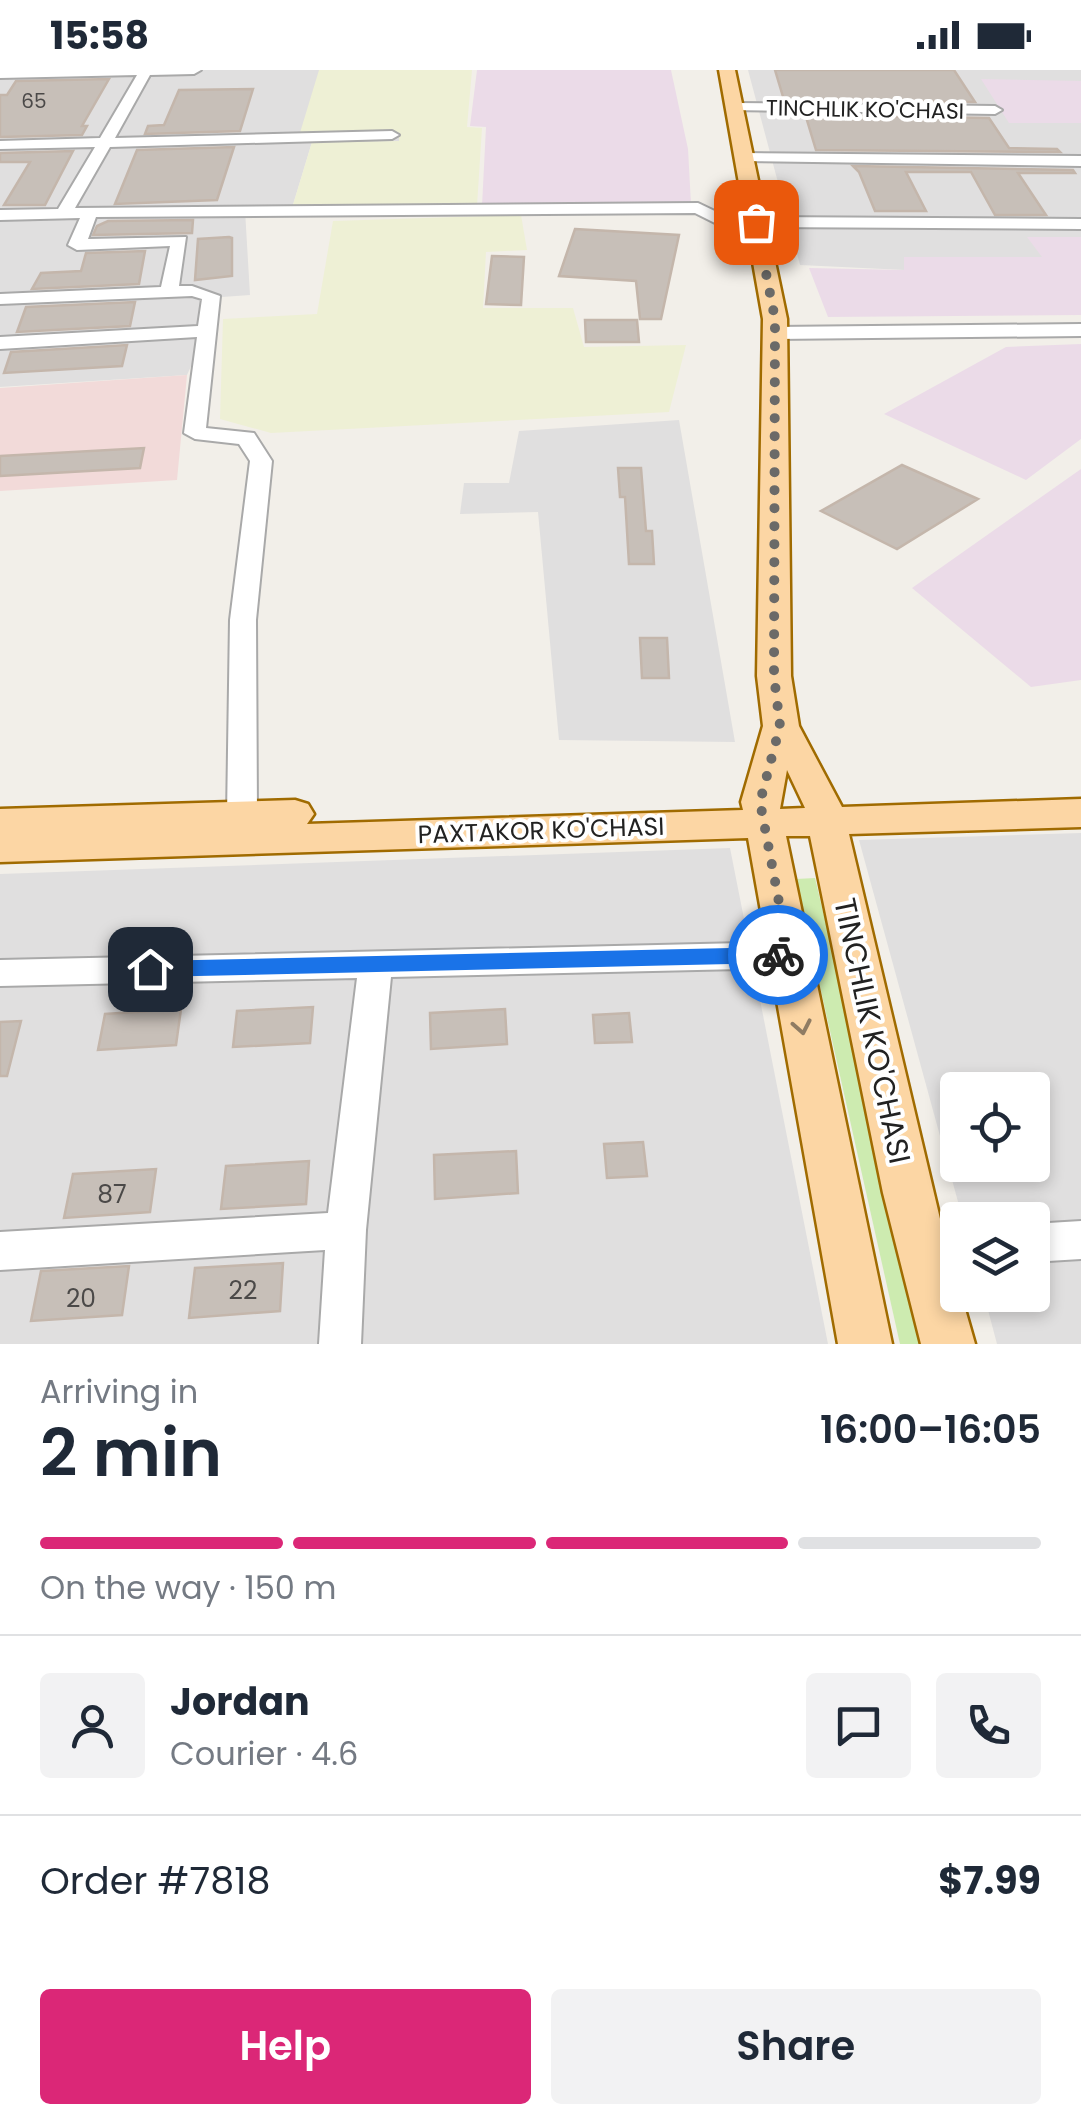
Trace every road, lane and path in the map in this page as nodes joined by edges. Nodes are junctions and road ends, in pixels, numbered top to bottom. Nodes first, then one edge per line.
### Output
1 (194, 70) edge
2 (727, 70) edge
3 (146, 71) edge
4 (0, 74) edge
5 (735, 107) junction
6 (995, 110) dead end
7 (392, 135) dead end
8 (104, 143) junction
9 (0, 145) edge
10 (744, 158) junction
11 (1081, 161) edge
12 (90, 212) junction
13 (64, 213) junction
14 (0, 215) edge
15 (756, 222) junction
16 (1081, 224) edge
17 (169, 292) junction
18 (0, 300) edge
19 (1081, 330) edge
20 (208, 332) junction
21 (775, 333) junction
22 (0, 343) edge
23 (780, 726) junction
24 (1081, 792) edge
25 (824, 811) junction
26 (762, 813) junction
27 (1081, 813) edge
28 (242, 816) junction
29 (0, 822) edge
30 (0, 848) edge
31 (789, 955) junction
32 (376, 963) junction
33 (0, 972) edge
34 (346, 1230) junction
35 (1081, 1240) edge
36 (1050, 1242) edge
37 (940, 1246) edge
38 (0, 1251) edge
39 (946, 1312) edge
40 (340, 1344) edge
41 (865, 1344) edge
42 (948, 1344) edge

1 - 3 street
2 - 5 main road, TINCHLIK KO'CHASI
3 - 4 street
3 - 8 street
5 - 6 street, TINCHLIK KO'CHASI
5 - 10 main road, TINCHLIK KO'CHASI
7 - 8 street
8 - 9 street
8 - 13 street
10 - 11 street
10 - 15 main road, TINCHLIK KO'CHASI
12 - 13 street
12 - 15 street
12 - 17 street
13 - 14 street
15 - 16 street
15 - 21 main road, TINCHLIK KO'CHASI
17 - 18 street
17 - 20 street
19 - 21 street
20 - 22 street
20 - 28 street
21 - 23 main road, TINCHLIK KO'CHASI
23 - 25 main road, TINCHLIK KO'CHASI
23 - 26 main road, TINCHLIK KO'CHASI
24 - 25 main road, PAXTAKOR KO'CHASI
25 - 26 main road, PAXTAKOR KO'CHASI
25 - 27 main road, PAXTAKOR KO'CHASI
25 - 37 main road, TINCHLIK KO'CHASI
26 - 28 main road, PAXTAKOR KO'CHASI
26 - 30 main road, PAXTAKOR KO'CHASI
26 - 31 main road, TINCHLIK KO'CHASI
28 - 29 main road, PAXTAKOR KO'CHASI
31 - 32 street
31 -> 41 main road, TINCHLIK KO'CHASI
32 - 33 street
32 - 34 street
34 - 38 street
34 - 40 street
35 - 36 street
39 - 42 main road, TINCHLIK KO'CHASI

